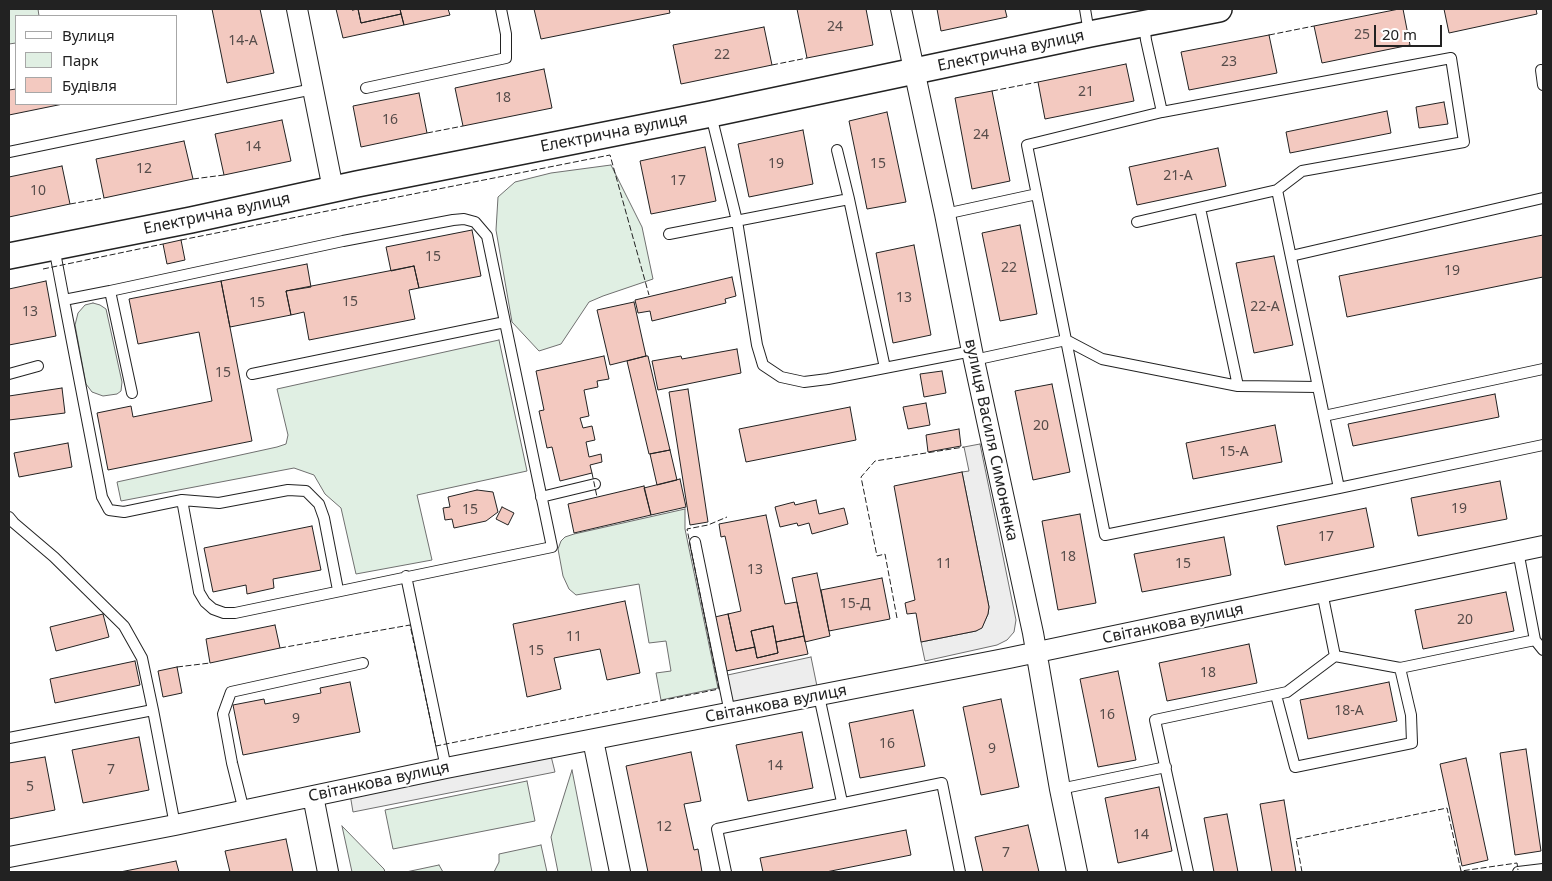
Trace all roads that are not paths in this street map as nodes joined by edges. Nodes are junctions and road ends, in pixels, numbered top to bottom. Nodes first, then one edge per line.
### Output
1 (297, 9) edge
2 (501, 9) edge
3 (901, 9) edge
4 (1085, 9) edge
5 (1220, 9) edge
6 (1144, 24) junction
7 (1090, 34) junction
8 (1541, 70) dead end
9 (914, 71) junction
10 (1543, 85) edge
11 (366, 88) dead end
12 (313, 89) junction
13 (1162, 112) junction
14 (711, 114) junction
15 (837, 150) dead end
16 (9, 152) edge
17 (333, 189) junction
18 (1277, 190) junction
19 (1037, 194) junction
20 (1543, 198) edge
21 (848, 199) junction
22 (1200, 208) junction
23 (945, 214) junction
24 (737, 221) junction
25 (1137, 222) dead end
26 (669, 234) dead end
27 (54, 247) junction
28 (9, 256) edge
29 (1291, 256) junction
30 (110, 292) junction
31 (64, 300) junction
32 (505, 322) junction
33 (1066, 340) junction
34 (973, 356) junction
35 (38, 366) dead end
36 (884, 368) junction
37 (1543, 370) edge
38 (9, 374) edge
39 (252, 374) dead end
40 (1238, 386) junction
41 (1318, 387) junction
42 (132, 393) dead end
43 (1324, 416) junction
44 (1543, 445) edge
45 (595, 484) dead end
46 (1339, 488) junction
47 (541, 497) junction
48 (182, 500) junction
49 (9, 517) edge
50 (695, 542) dead end
51 (1543, 546) edge
52 (1518, 551) junction
53 (406, 576) junction
54 (338, 590) junction
55 (1322, 592) junction
56 (1535, 640) junction
57 (1543, 650) edge
58 (1037, 652) junction
59 (1334, 656) junction
60 (363, 663) dead end
61 (1400, 668) junction
62 (1276, 695) junction
63 (819, 696) junction
64 (153, 710) junction
65 (730, 713) junction
66 (9, 738) edge
67 (593, 740) junction
68 (1166, 767) junction
69 (446, 768) junction
70 (1060, 789) junction
71 (313, 796) junction
72 (842, 802) junction
73 (244, 811) junction
74 (175, 825) junction
75 (9, 857) edge
76 (1543, 869) edge
77 (328, 872) edge
78 (620, 872) edge
79 (726, 872) edge
80 (960, 872) edge
81 (1077, 872) edge
82 (1188, 872) edge
83 (1518, 872) edge

1 - 12 street
2 - 11 lane
3 - 9 street, вулиця Василя Симоненка
4 - 7 lane
5 - 6 street, Електрична вулиця
6 - 7 street, Електрична вулиця
6 - 13 lane
7 - 9 street, Електрична вулиця
8 - 10 lane
9 - 14 street, Електрична вулиця
9 - 23 street, вулиця Василя Симоненка
12 - 16 lane
12 - 17 street
13 - 18 lane
13 - 19 lane
14 - 17 street, Електрична вулиця
14 - 24 lane
15 - 21 lane
17 - 27 street, Електрична вулиця
18 - 22 lane
18 - 29 lane
19 - 23 lane
19 - 33 lane
20 - 29 lane
21 - 24 lane
21 - 36 lane
22 - 25 lane
22 - 40 lane
23 - 34 street, вулиця Василя Симоненка
24 - 26 lane
24 - 36 lane
27 - 28 street, Електрична вулиця
27 - 31 lane
29 - 41 lane
30 - 31 lane
30 - 32 lane
30 - 42 lane
31 - 48 lane
32 - 39 lane
32 - 47 lane
33 - 34 lane
33 - 40 lane
33 - 46 lane
34 - 36 lane
34 - 58 street, вулиця Василя Симоненка
35 - 38 lane
37 - 43 lane
40 - 41 lane
41 - 43 lane
43 - 46 lane
44 - 46 lane
45 - 47 lane
47 - 53 lane
48 - 54 lane
48 - 54 lane
49 - 64 lane
50 - 65 lane
51 - 52 street, Світанкова вулиця
52 - 55 street, Світанкова вулиця
52 - 56 lane
53 - 54 lane
53 - 69 lane
55 - 58 street, Світанкова вулиця
55 - 59 lane
56 - 57 lane
56 - 61 lane
58 - 63 street, Світанкова вулиця
58 - 70 street, вулиця Василя Симоненка
59 - 61 lane
59 - 62 lane
60 - 73 lane
61 - 62 lane
62 - 68 lane
63 - 65 street, Світанкова вулиця
63 - 72 lane
64 - 66 lane
64 - 74 lane
65 - 67 street, Світанкова вулиця
67 - 69 street, Світанкова вулиця
67 - 78 street
68 - 70 lane
68 - 82 lane
69 - 71 street, Світанкова вулиця
70 - 81 street, вулиця Василя Симоненка
71 - 73 street, Світанкова вулиця
71 - 77 street
72 - 79 lane
72 - 80 lane
73 - 74 street, Світанкова вулиця
74 - 75 street, Світанкова вулиця
76 - 83 lane

